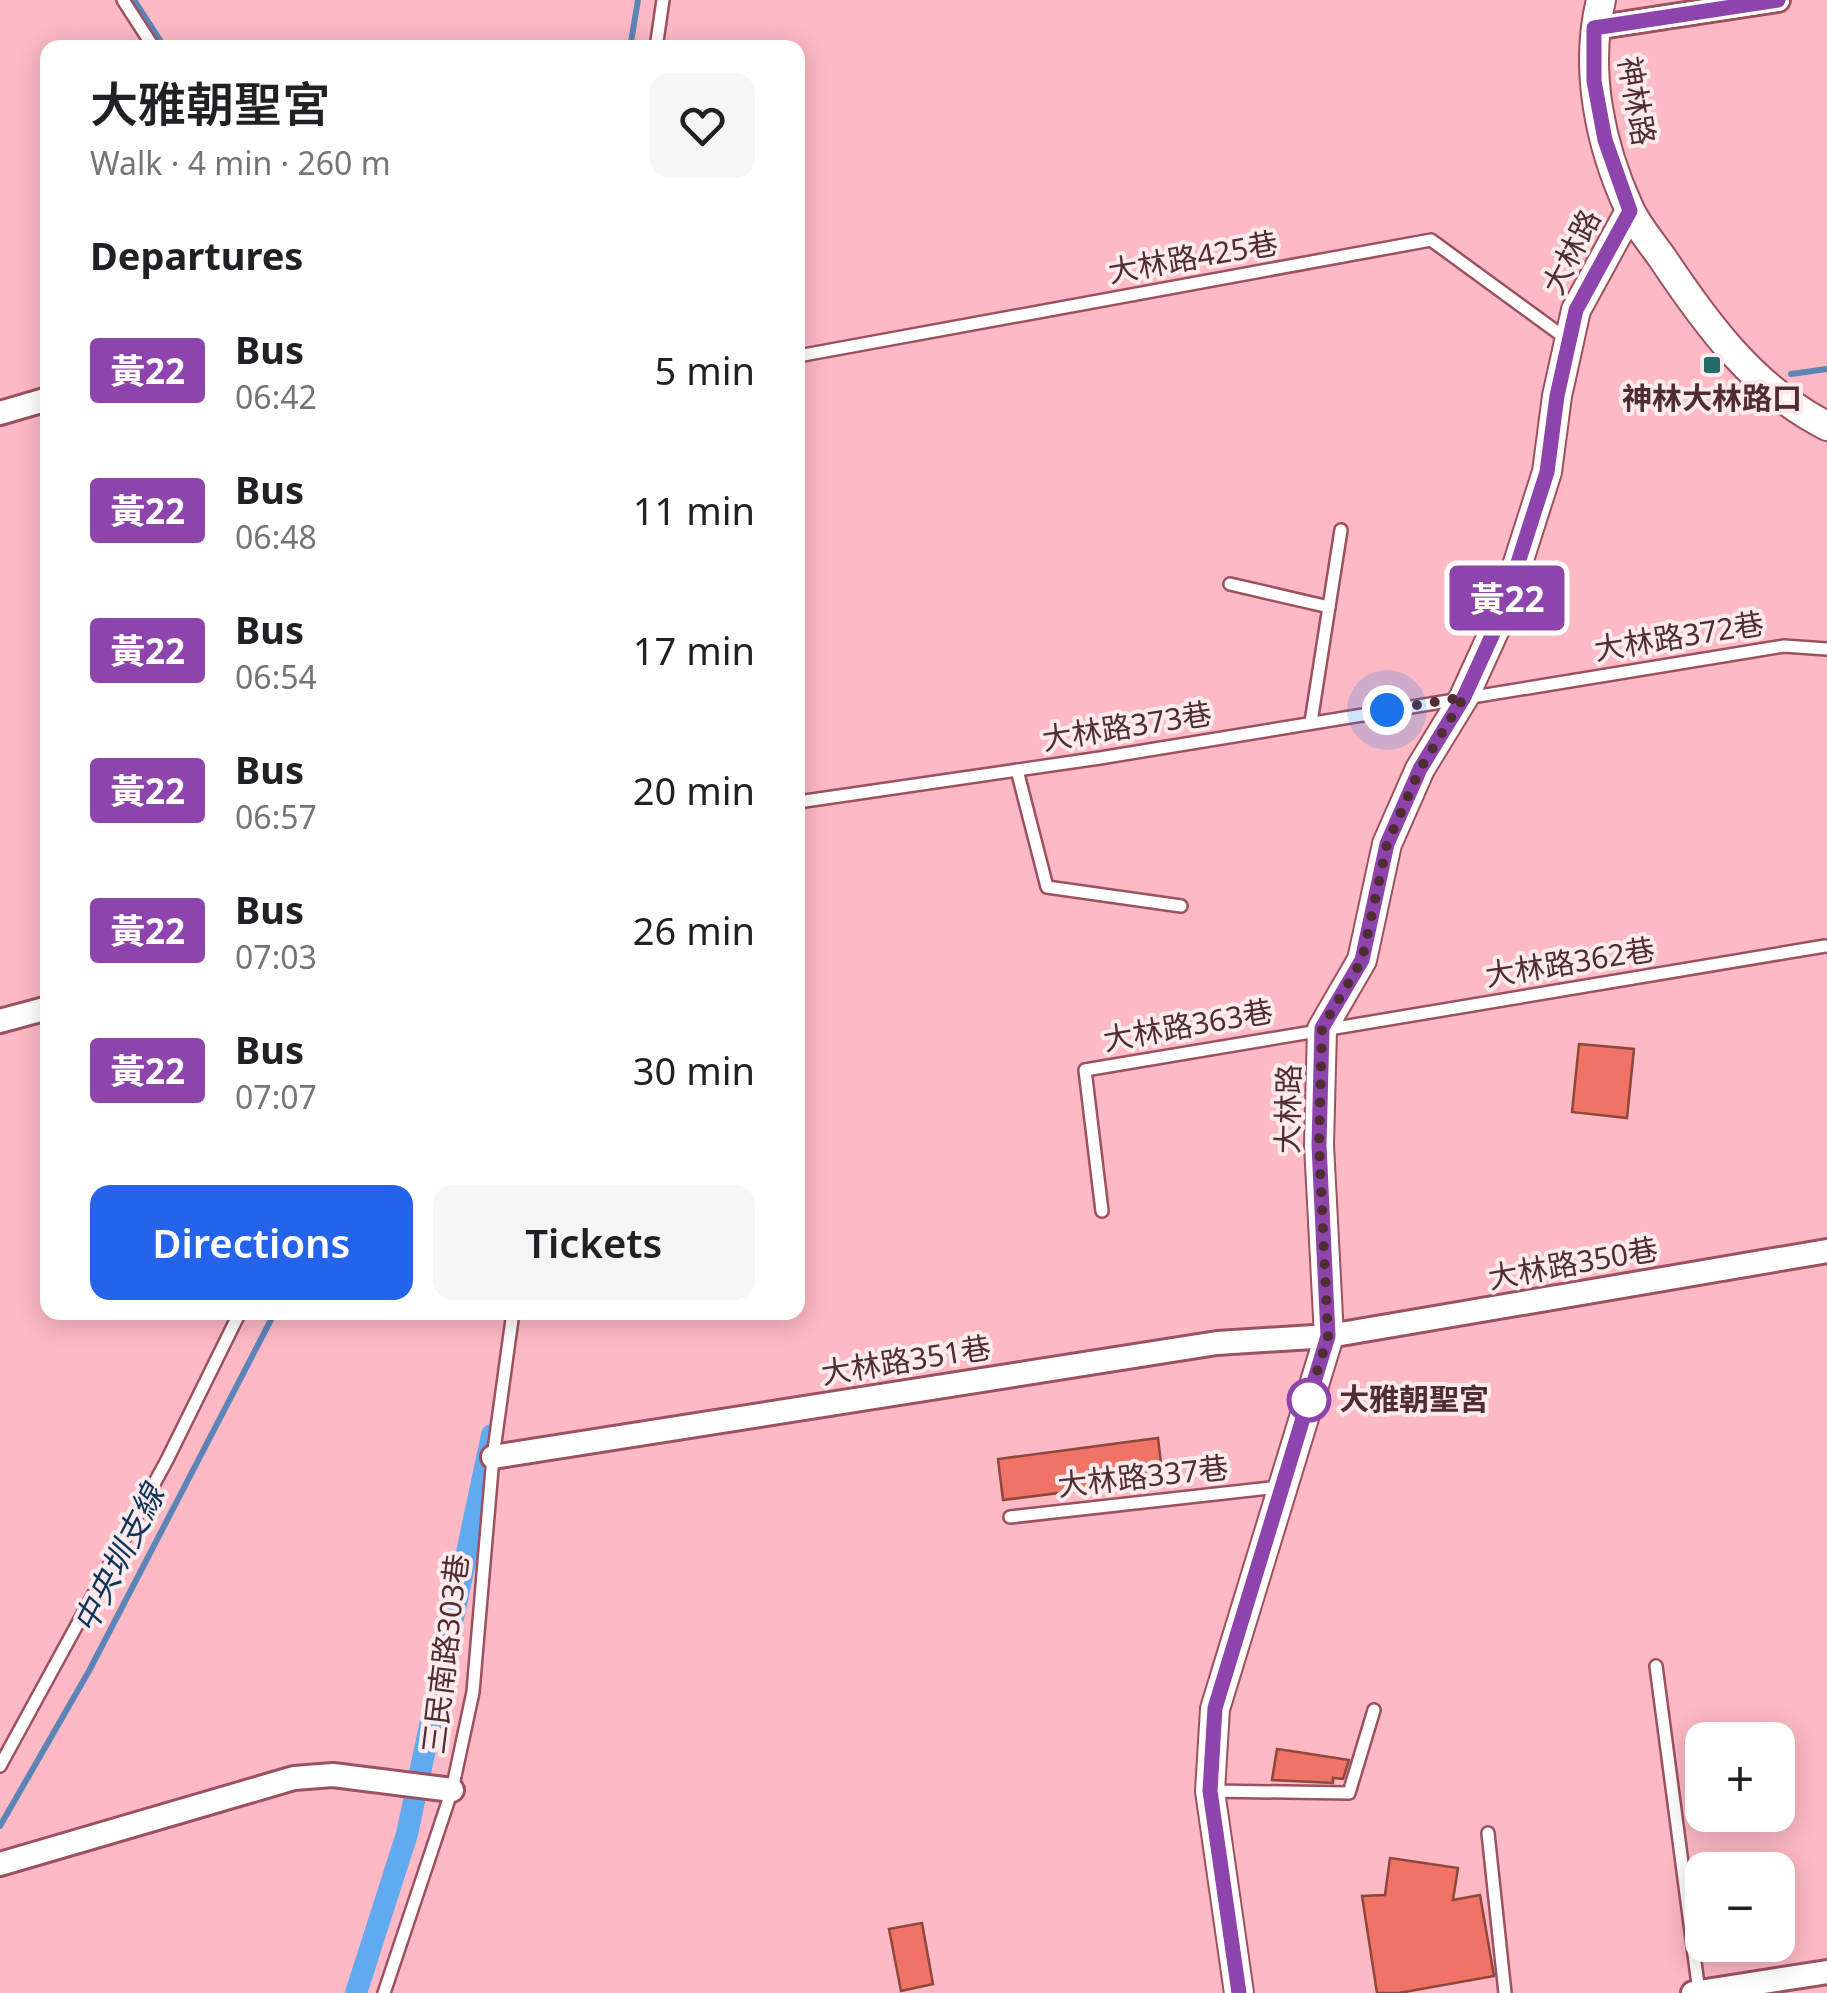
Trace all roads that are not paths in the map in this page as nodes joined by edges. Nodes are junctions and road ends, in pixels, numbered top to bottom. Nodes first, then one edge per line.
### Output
1 (123, 0) edge
2 (663, 0) edge
3 (1601, 0) edge
4 (1778, 0) edge
5 (1594, 28) junction
6 (149, 40) edge
7 (657, 40) edge
8 (1630, 211) junction
9 (1568, 340) junction
10 (805, 355) edge
11 (40, 401) edge
12 (0, 413) edge
13 (1827, 426) edge
14 (1341, 530) dead end
15 (1230, 584) dead end
16 (1329, 608) junction
17 (1827, 649) edge
18 (1464, 697) junction
19 (1311, 722) junction
20 (1017, 770) junction
21 (805, 801) edge
22 (1180, 906) dead end
23 (1825, 946) edge
24 (40, 1010) edge
25 (0, 1021) edge
26 (1322, 1028) junction
27 (1102, 1211) dead end
28 (1827, 1250) edge
29 (236, 1320) edge
30 (512, 1320) edge
31 (1328, 1336) junction
32 (494, 1456) junction
33 (1282, 1487) junction
34 (1010, 1516) dead end
35 (1656, 1666) dead end
36 (1374, 1710) dead end
37 (0, 1766) edge
38 (451, 1790) junction
39 (1210, 1791) junction
40 (1488, 1833) dead end
41 (0, 1864) edge
42 (1827, 1972) edge
43 (1696, 1992) edge
44 (384, 1993) edge
45 (1238, 1993) edge
46 (1505, 1993) edge

1 - 6 lane
2 - 7 lane
3 - 5 street, 神林路
4 - 5 street
5 - 8 street, 神林路
8 - 9 street, 大林路
8 - 13 street, 神林路
9 - 10 lane, 大林路425巷
9 - 18 street, 大林路
11 - 12 street
14 - 16 lane
15 - 16 lane
16 - 19 lane
17 - 18 lane, 大林路372巷
18 - 19 lane, 大林路373巷
18 - 26 street, 大林路
19 - 20 lane, 大林路373巷
20 - 21 lane, 大林路373巷
20 - 22 lane
23 - 26 lane, 大林路362巷
24 - 25 street
26 - 27 lane, 大林路363巷
26 - 31 street, 大林路
28 - 31 street, 大林路350巷
29 - 37 lane
30 - 32 lane, 三民南路303巷
31 - 32 street, 大林路351巷
31 - 33 street, 大林路
32 - 38 lane, 三民南路303巷
33 - 34 lane, 大林路337巷
33 - 39 street, 大林路
35 - 43 lane
36 - 39 lane
38 - 41 street
38 - 44 lane, 三民南路303巷
39 - 45 street, 大林路
40 - 46 lane
42 - 43 street

